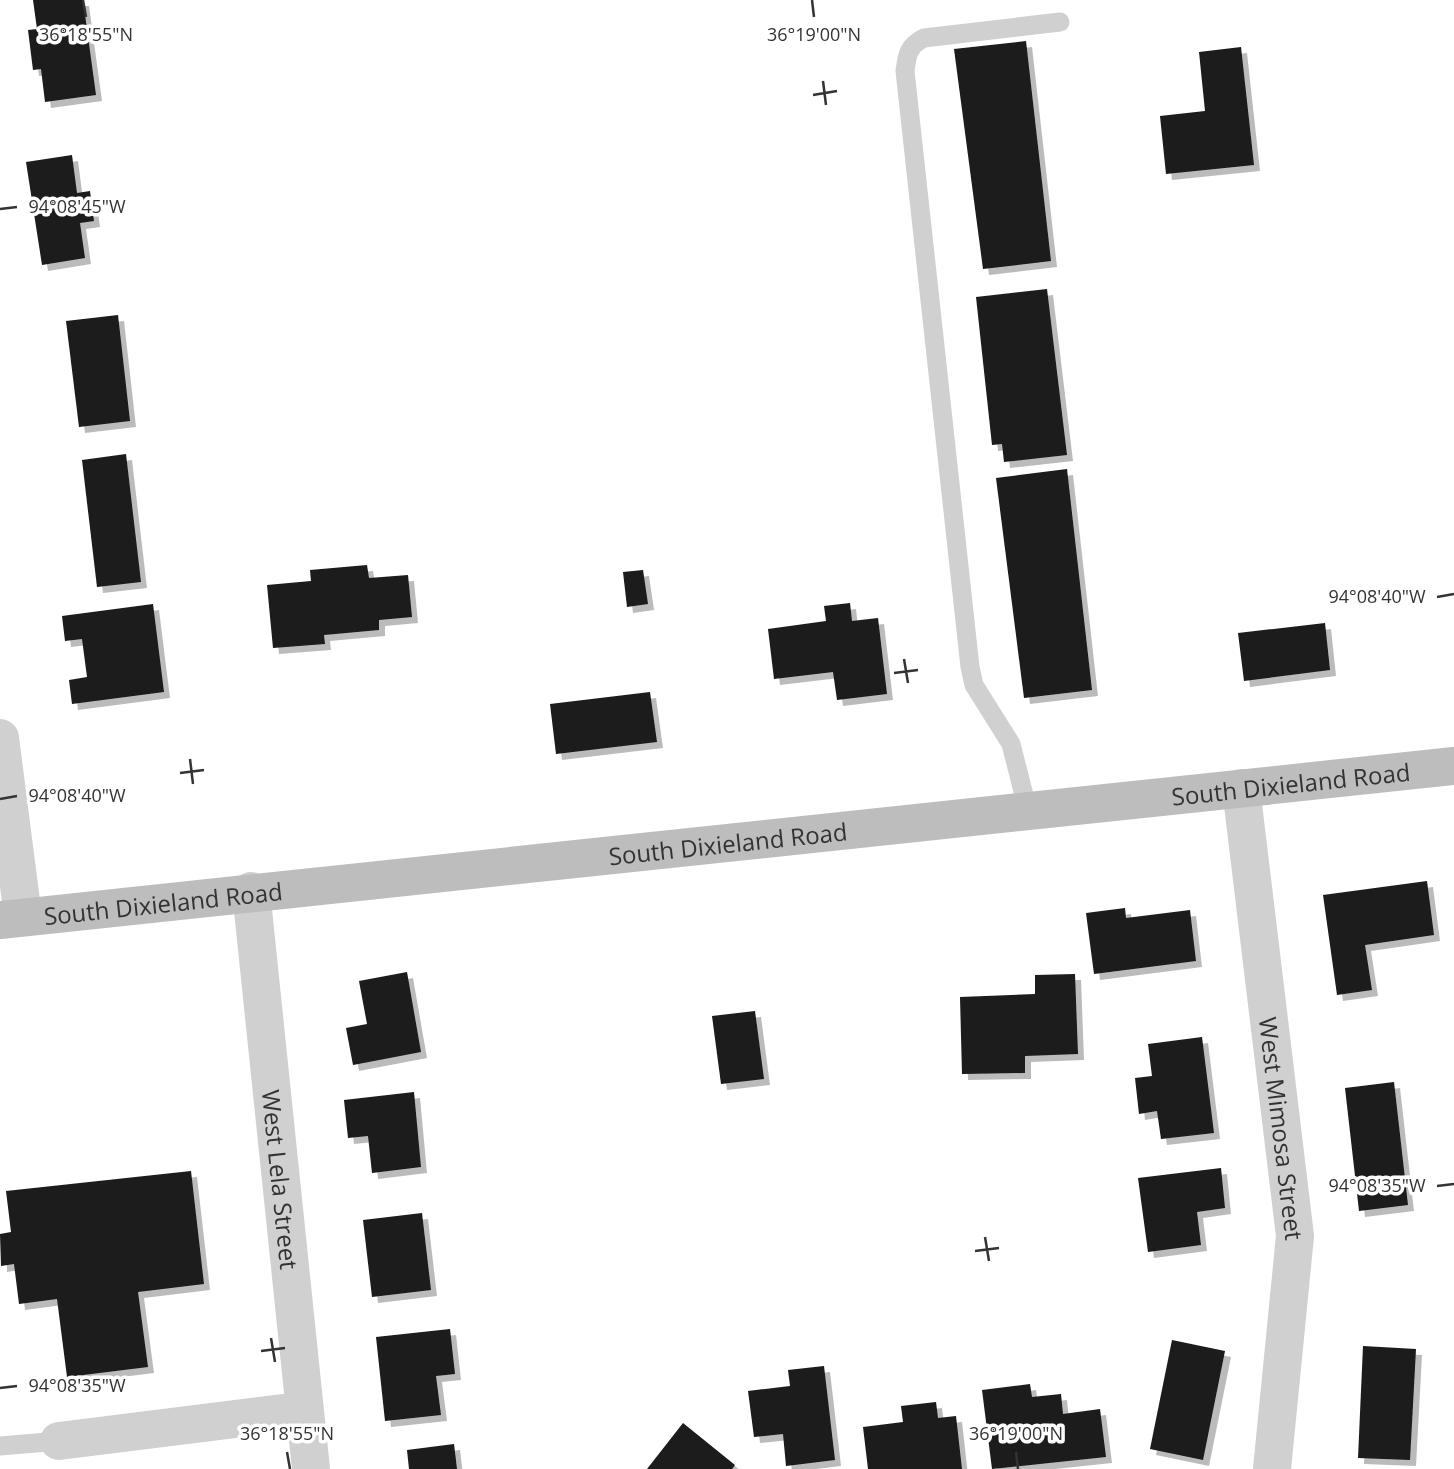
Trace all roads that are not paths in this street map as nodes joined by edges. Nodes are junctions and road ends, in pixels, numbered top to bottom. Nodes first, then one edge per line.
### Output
1 (1060, 22) dead end
2 (0, 738) edge
3 (1454, 766) edge
4 (1241, 788) junction
5 (1028, 811) junction
6 (251, 891) junction
7 (12, 918) edge
8 (305, 1414) junction
9 (59, 1441) joint
10 (0, 1446) edge
11 (311, 1469) edge
12 (1272, 1469) edge

1 - 5 lane
2 - 7 street
3 - 4 main road, South Dixieland Road
4 - 5 main road, South Dixieland Road
4 - 12 street, West Mimosa Street
5 - 6 main road, South Dixieland Road
6 - 7 main road, South Dixieland Road
6 - 8 street, West Lela Street
8 - 9 street
8 - 11 street, West Lela Street
9 - 10 lane

